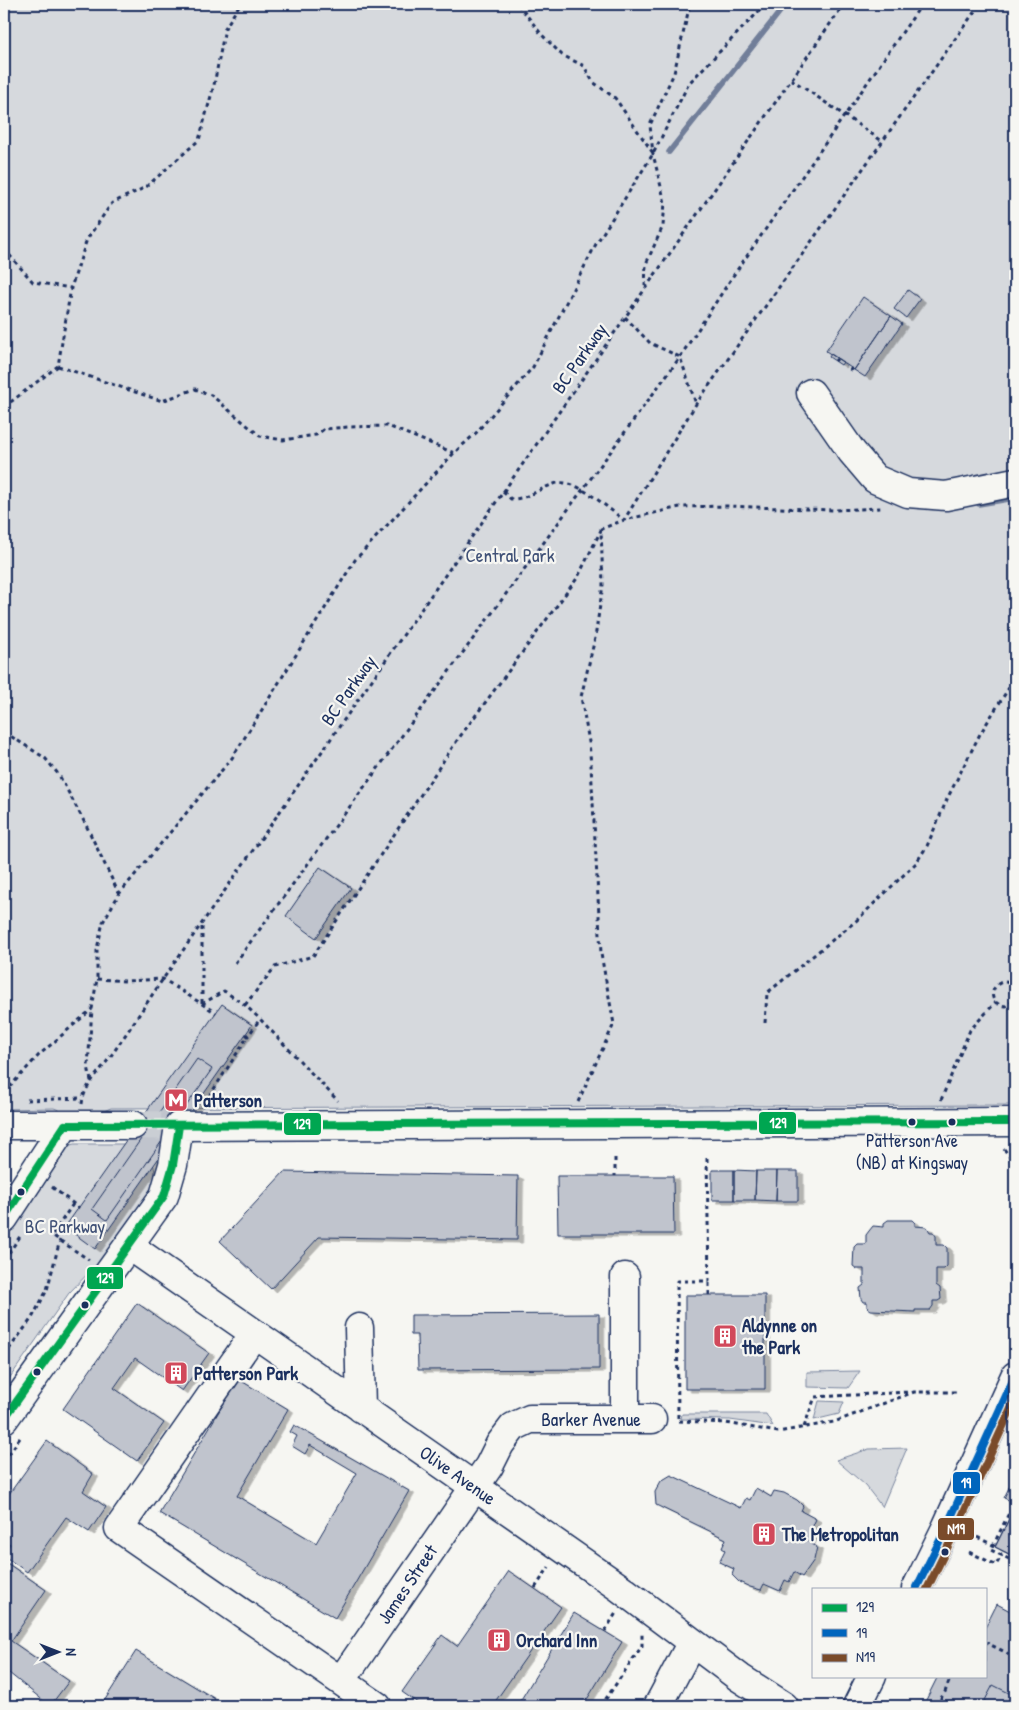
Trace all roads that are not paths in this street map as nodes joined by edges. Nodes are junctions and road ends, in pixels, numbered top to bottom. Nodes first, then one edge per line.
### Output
1 (812, 393) dead end
2 (1015, 482) edge
3 (73, 1119) junction
4 (1015, 1122) edge
5 (4, 1125) edge
6 (133, 1125) tunnel mouth
7 (4, 1218) edge
8 (130, 1246) junction
9 (625, 1277) dead end
10 (359, 1328) dead end
11 (254, 1334) junction
12 (1015, 1376) edge
13 (361, 1408) junction
14 (1009, 1408) edge
15 (4, 1419) edge
16 (625, 1419) junction
17 (652, 1419) dead end
18 (474, 1486) junction
19 (917, 1588) edge
20 (692, 1642) junction
21 (871, 1678) edge
22 (341, 1681) junction
23 (376, 1706) edge
24 (658, 1706) edge
25 (784, 1706) edge
26 (857, 1706) edge

1 - 2 street
3 - 5 street
3 - 6 street
3 - 7 street
4 - 8 street
8 - 11 street, Olive Avenue
8 - 15 street
9 - 16 street
10 - 13 street
11 - 13 street, Olive Avenue
11 - 22 street
12 - 14 street
13 - 18 street, Olive Avenue
14 - 19 street
16 - 17 street, Barker Avenue
16 - 18 street, Barker Avenue
18 - 20 street, Olive Avenue
18 - 22 street, James Street
20 - 24 street
20 - 25 street, Olive Avenue
21 - 26 street
22 - 23 street

